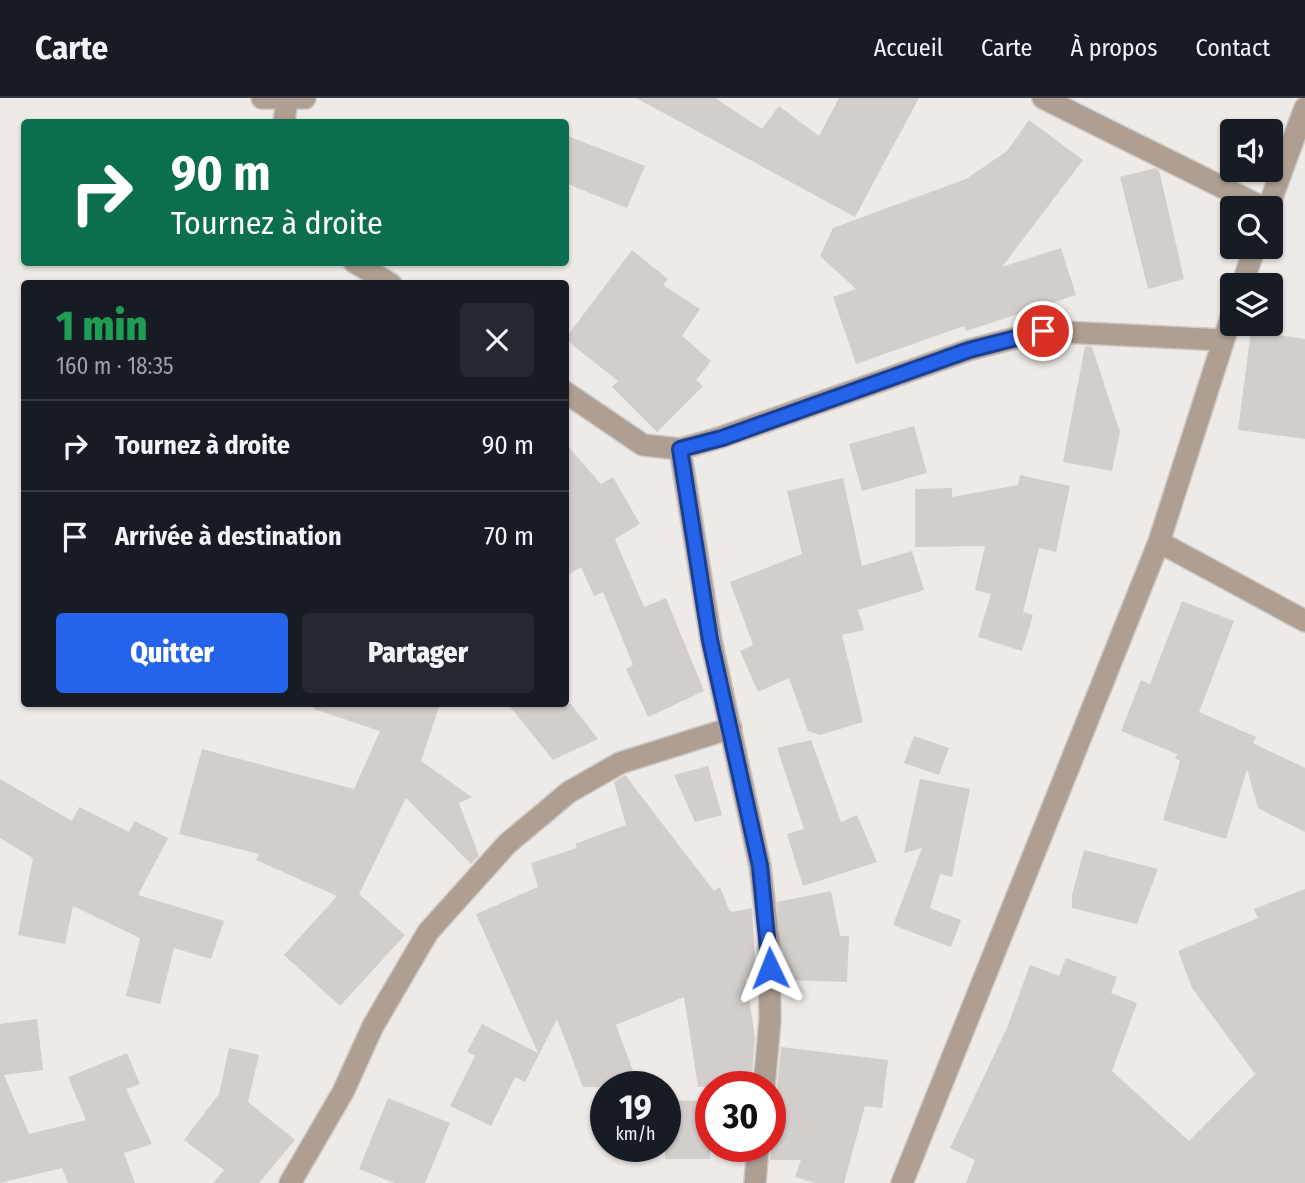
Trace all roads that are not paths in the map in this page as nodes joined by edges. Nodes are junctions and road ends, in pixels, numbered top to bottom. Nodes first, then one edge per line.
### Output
1 (262, 98) edge
2 (1043, 98) edge
3 (296, 99) edge
4 (1305, 108) edge
5 (286, 119) edge
6 (1242, 196) edge
7 (1271, 196) edge
8 (361, 266) edge
9 (384, 280) edge
10 (1225, 336) edge
11 (1223, 341) junction
12 (569, 395) edge
13 (680, 449) junction
14 (1159, 542) junction
15 (1305, 621) edge
16 (731, 728) junction
17 (765, 1071) edge
18 (757, 1162) edge
19 (290, 1183) edge
20 (755, 1183) edge
21 (902, 1183) edge

1 - 3 street
2 - 6 street
3 - 5 street
4 - 7 street
8 - 9 street
10 - 11 street
11 - 13 street
11 - 14 street
12 - 13 street
13 - 16 street
14 - 15 street
14 - 21 street
16 - 17 street
16 - 19 street
18 - 20 street

